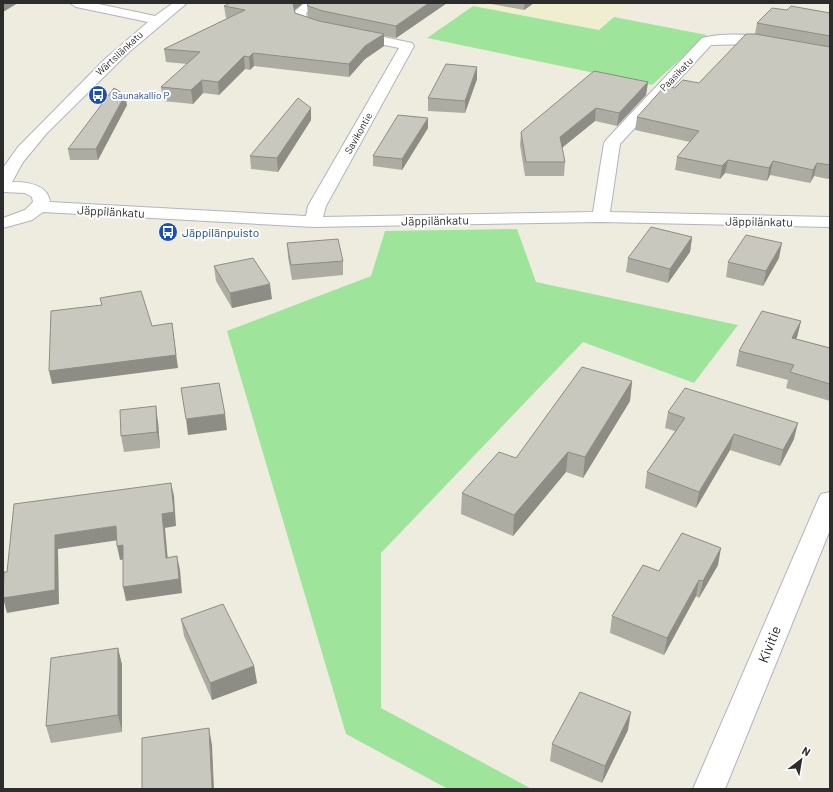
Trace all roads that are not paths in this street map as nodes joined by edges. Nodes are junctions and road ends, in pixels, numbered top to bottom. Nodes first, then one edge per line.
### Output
1 (76, 3) edge
2 (180, 3) edge
3 (312, 3) edge
4 (156, 20) junction
5 (830, 54) edge
6 (3, 183) edge
7 (3, 187) edge
8 (40, 206) junction
9 (601, 217) junction
10 (313, 222) junction
11 (830, 222) edge
12 (3, 223) edge
13 (830, 500) edge
14 (710, 789) edge

1 - 4 street
2 - 4 street, Wärtsilänkatu
3 - 10 street, Savikontie
4 - 6 street, Wärtsilänkatu
5 - 9 street, Paasikatu
7 - 8 street
8 - 10 street, Jäppilänkatu
8 - 12 street
9 - 10 street, Jäppilänkatu
9 - 11 street, Jäppilänkatu
13 - 14 street, Kivitie

